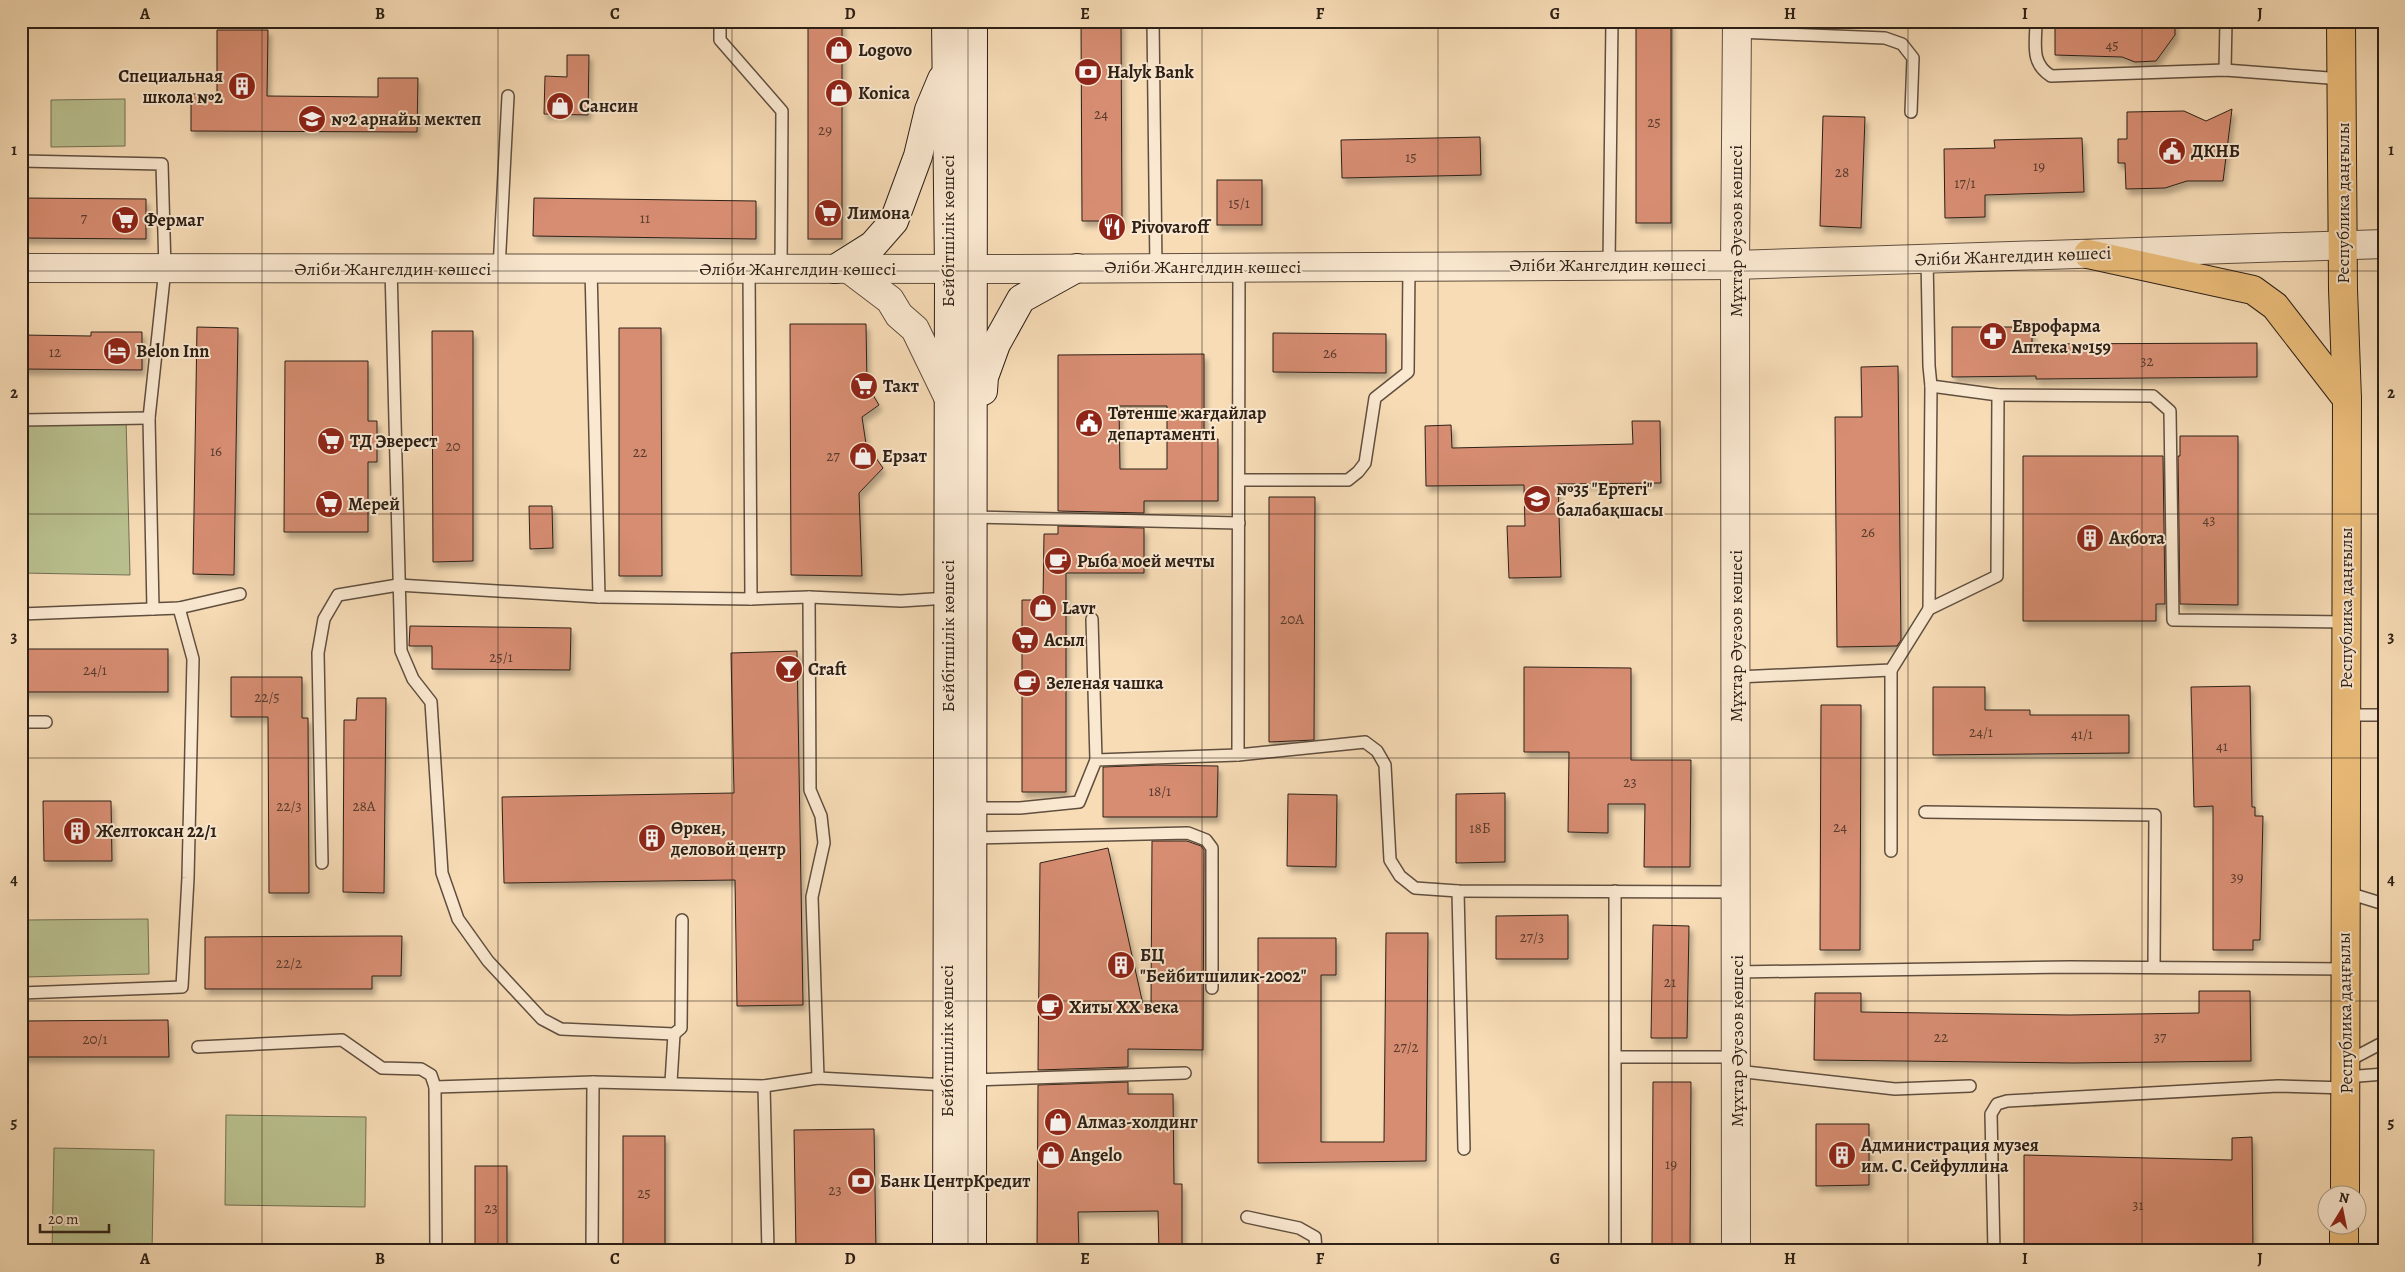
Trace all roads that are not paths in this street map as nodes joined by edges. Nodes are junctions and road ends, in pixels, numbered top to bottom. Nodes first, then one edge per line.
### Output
1 (720, 21) edge
2 (946, 21) edge
3 (972, 21) edge
4 (1153, 21) edge
5 (1612, 21) edge
6 (2036, 21) edge
7 (2226, 21) edge
8 (2341, 21) edge
9 (1737, 27) edge
10 (947, 69) junction
11 (2225, 70) junction
12 (2342, 78) junction
13 (508, 96) dead end
14 (1911, 112) dead end
15 (21, 161) edge
16 (2384, 244) edge
17 (2344, 245) junction
18 (2088, 254) junction
19 (1927, 258) junction
20 (1609, 264) junction
21 (1735, 264) junction
22 (1409, 266) junction
23 (1239, 267) junction
24 (21, 268) edge
25 (391, 268) junction
26 (1077, 268) junction
27 (1156, 268) junction
28 (165, 269) junction
29 (499, 269) junction
30 (591, 269) junction
31 (749, 269) junction
32 (781, 269) junction
33 (842, 269) junction
34 (961, 269) junction
35 (1931, 386) junction
36 (1998, 395) junction
37 (948, 397) junction
38 (2347, 399) junction
39 (149, 418) junction
40 (21, 420) edge
41 (972, 454) junction
42 (1239, 480) junction
43 (972, 517) junction
44 (1239, 523) junction
45 (398, 584) junction
46 (240, 594) dead end
47 (599, 596) junction
48 (809, 597) junction
49 (948, 598) junction
50 (751, 599) junction
51 (179, 608) junction
52 (154, 609) junction
53 (1930, 609) junction
54 (21, 614) edge
55 (1092, 619) dead end
56 (2346, 622) junction
57 (1891, 670) junction
58 (1737, 677) junction
59 (2384, 714) edge
60 (2345, 715) junction
61 (21, 722) edge
62 (46, 722) dead end
63 (1238, 755) junction
64 (1096, 760) junction
65 (972, 808) junction
66 (1925, 812) dead end
67 (972, 838) junction
68 (1891, 851) dead end
69 (322, 863) dead end
70 (1615, 890) junction
71 (1458, 891) junction
72 (1737, 892) junction
73 (2344, 892) junction
74 (2384, 904) edge
75 (682, 920) dead end
76 (2154, 967) junction
77 (2344, 969) junction
78 (1736, 972) junction
79 (1212, 988) dead end
80 (21, 993) edge
81 (674, 1034) junction
82 (2384, 1042) edge
83 (198, 1047) dead end
84 (1617, 1057) junction
85 (1737, 1064) junction
86 (1185, 1073) dead end
87 (2384, 1074) edge
88 (2346, 1076) junction
89 (818, 1078) junction
90 (593, 1082) junction
91 (671, 1082) junction
92 (960, 1082) junction
93 (764, 1086) junction
94 (1970, 1086) dead end
95 (435, 1087) junction
96 (1464, 1149) dead end
97 (2345, 1184) edge
98 (1247, 1217) dead end
99 (2344, 1234) edge
100 (436, 1251) edge
101 (592, 1251) edge
102 (768, 1251) edge
103 (948, 1251) edge
104 (972, 1251) edge
105 (1316, 1251) edge
106 (1615, 1251) edge
107 (1736, 1251) edge
108 (1994, 1251) edge
109 (2344, 1251) edge

1 - 32 lane
2 - 10 street, Бейбітшілік көшесі
3 - 34 street, Бейбітшілік көшесі
4 - 27 lane
5 - 20 lane
6 - 11 lane
7 - 11 lane
8 - 12 main road, Республика даңғылы
9 - 14 lane
9 - 21 street, Мұхтар Әуезов көшесі
10 - 33 street
10 - 34 street, Бейбітшілік көшесі
11 - 12 lane
12 - 17 main road, Республика даңғылы
13 - 29 lane
15 - 28 lane
16 - 17 street, Әліби Жангелдин көшесі
17 - 18 street, Әліби Жангелдин көшесі
17 - 38 main road, Республика даңғылы
18 - 19 street, Әліби Жангелдин көшесі
18 - 38 main road
19 - 21 street, Әліби Жангелдин көшесі
19 - 35 lane
20 - 21 street, Әліби Жангелдин көшесі
20 - 22 street, Әліби Жангелдин көшесі
21 - 58 street, Мұхтар Әуезов көшесі
22 - 23 street, Әліби Жангелдин көшесі
22 - 42 lane
23 - 27 street, Әліби Жангелдин көшесі
23 - 42 lane
24 - 28 street, Әліби Жангелдин көшесі
25 - 28 street, Әліби Жангелдин көшесі
25 - 29 street, Әліби Жангелдин көшесі
25 - 45 lane
26 - 27 street, Әліби Жангелдин көшесі
26 - 34 street, Әліби Жангелдин көшесі
26 - 41 street
28 - 39 lane
29 - 30 street, Әліби Жангелдин көшесі
30 - 31 street, Әліби Жангелдин көшесі
30 - 47 lane
31 - 32 street, Әліби Жангелдин көшесі
31 - 50 lane
32 - 33 street, Әліби Жангелдин көшесі
33 - 34 street, Әліби Жангелдин көшесі
33 - 37 street
34 - 37 street, Бейбітшілік көшесі
34 - 41 street, Бейбітшілік көшесі
35 - 36 lane
35 - 53 lane
36 - 53 lane
36 - 56 lane
37 - 49 street, Бейбітшілік көшесі
38 - 56 main road, Республика даңғылы
39 - 40 lane
39 - 52 lane
41 - 43 street, Бейбітшілік көшесі
42 - 44 lane
43 - 44 lane
43 - 65 street, Бейбітшілік көшесі
44 - 63 lane
45 - 47 lane
45 - 69 lane
45 - 81 lane
46 - 51 lane
47 - 50 lane
48 - 49 lane
48 - 50 lane
48 - 89 lane
49 - 92 street, Бейбітшілік көшесі
51 - 52 lane
51 - 80 lane
52 - 54 lane
53 - 57 lane
55 - 64 lane
56 - 60 main road, Республика даңғылы
57 - 58 lane
57 - 68 lane
58 - 72 street, Мұхтар Әуезов көшесі
59 - 60 lane
60 - 73 main road, Республика даңғылы
61 - 62 lane
63 - 64 lane
63 - 71 lane
64 - 65 lane
65 - 67 street, Бейбітшілік көшесі
66 - 76 lane
67 - 79 lane
67 - 92 street, Бейбітшілік көшесі
70 - 71 lane
70 - 72 lane
70 - 84 lane
71 - 96 lane
72 - 78 street, Мұхтар Әуезов көшесі
73 - 74 lane
73 - 77 main road, Республика даңғылы
75 - 81 lane
76 - 77 lane
76 - 78 lane
77 - 88 main road, Республика даңғылы
78 - 85 street, Мұхтар Әуезов көшесі
81 - 91 lane
82 - 88 lane
83 - 95 lane
84 - 85 lane
84 - 106 lane
85 - 94 lane
85 - 107 street, Мұхтар Әуезов көшесі
86 - 92 lane
87 - 88 lane
88 - 97 main road, Республика даңғылы
88 - 108 lane
89 - 92 lane
89 - 93 lane
90 - 91 lane
90 - 95 lane
90 - 101 lane
91 - 93 lane
92 - 103 street, Бейбітшілік көшесі
92 - 104 street, Бейбітшілік көшесі
93 - 102 lane
95 - 100 lane
98 - 105 lane
99 - 109 main road

